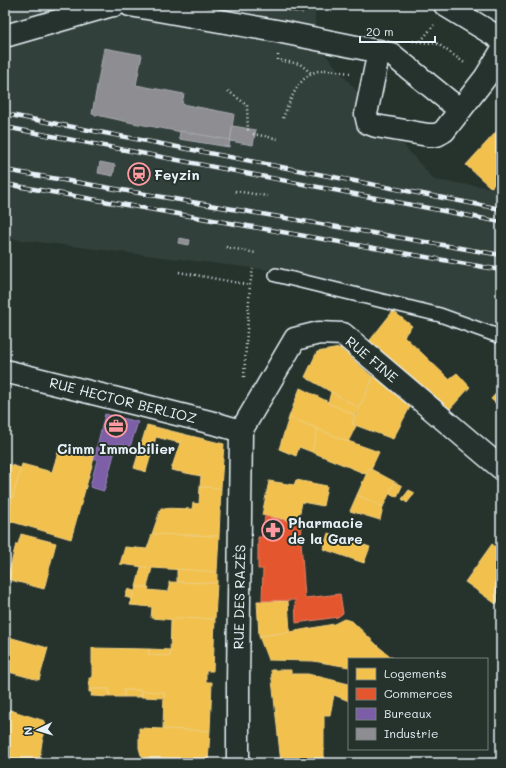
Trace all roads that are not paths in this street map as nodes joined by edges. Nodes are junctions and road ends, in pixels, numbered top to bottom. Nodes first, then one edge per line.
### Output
1 (115, 5) edge
2 (130, 5) edge
3 (445, 5) edge
4 (5, 36) edge
5 (501, 39) edge
6 (379, 51) junction
7 (501, 52) edge
8 (460, 110) junction
9 (276, 275) dead end
10 (501, 337) edge
11 (5, 371) edge
12 (241, 431) junction
13 (501, 468) edge
14 (238, 763) edge

1 - 4 street
2 - 6 street
3 - 5 street
6 - 8 street
6 - 8 street
7 - 8 street
9 - 10 lane
11 - 12 street, RUE HECTOR BERLIOZ
12 - 13 street, RUE FINE
12 - 14 street, RUE DES RAZÈS

